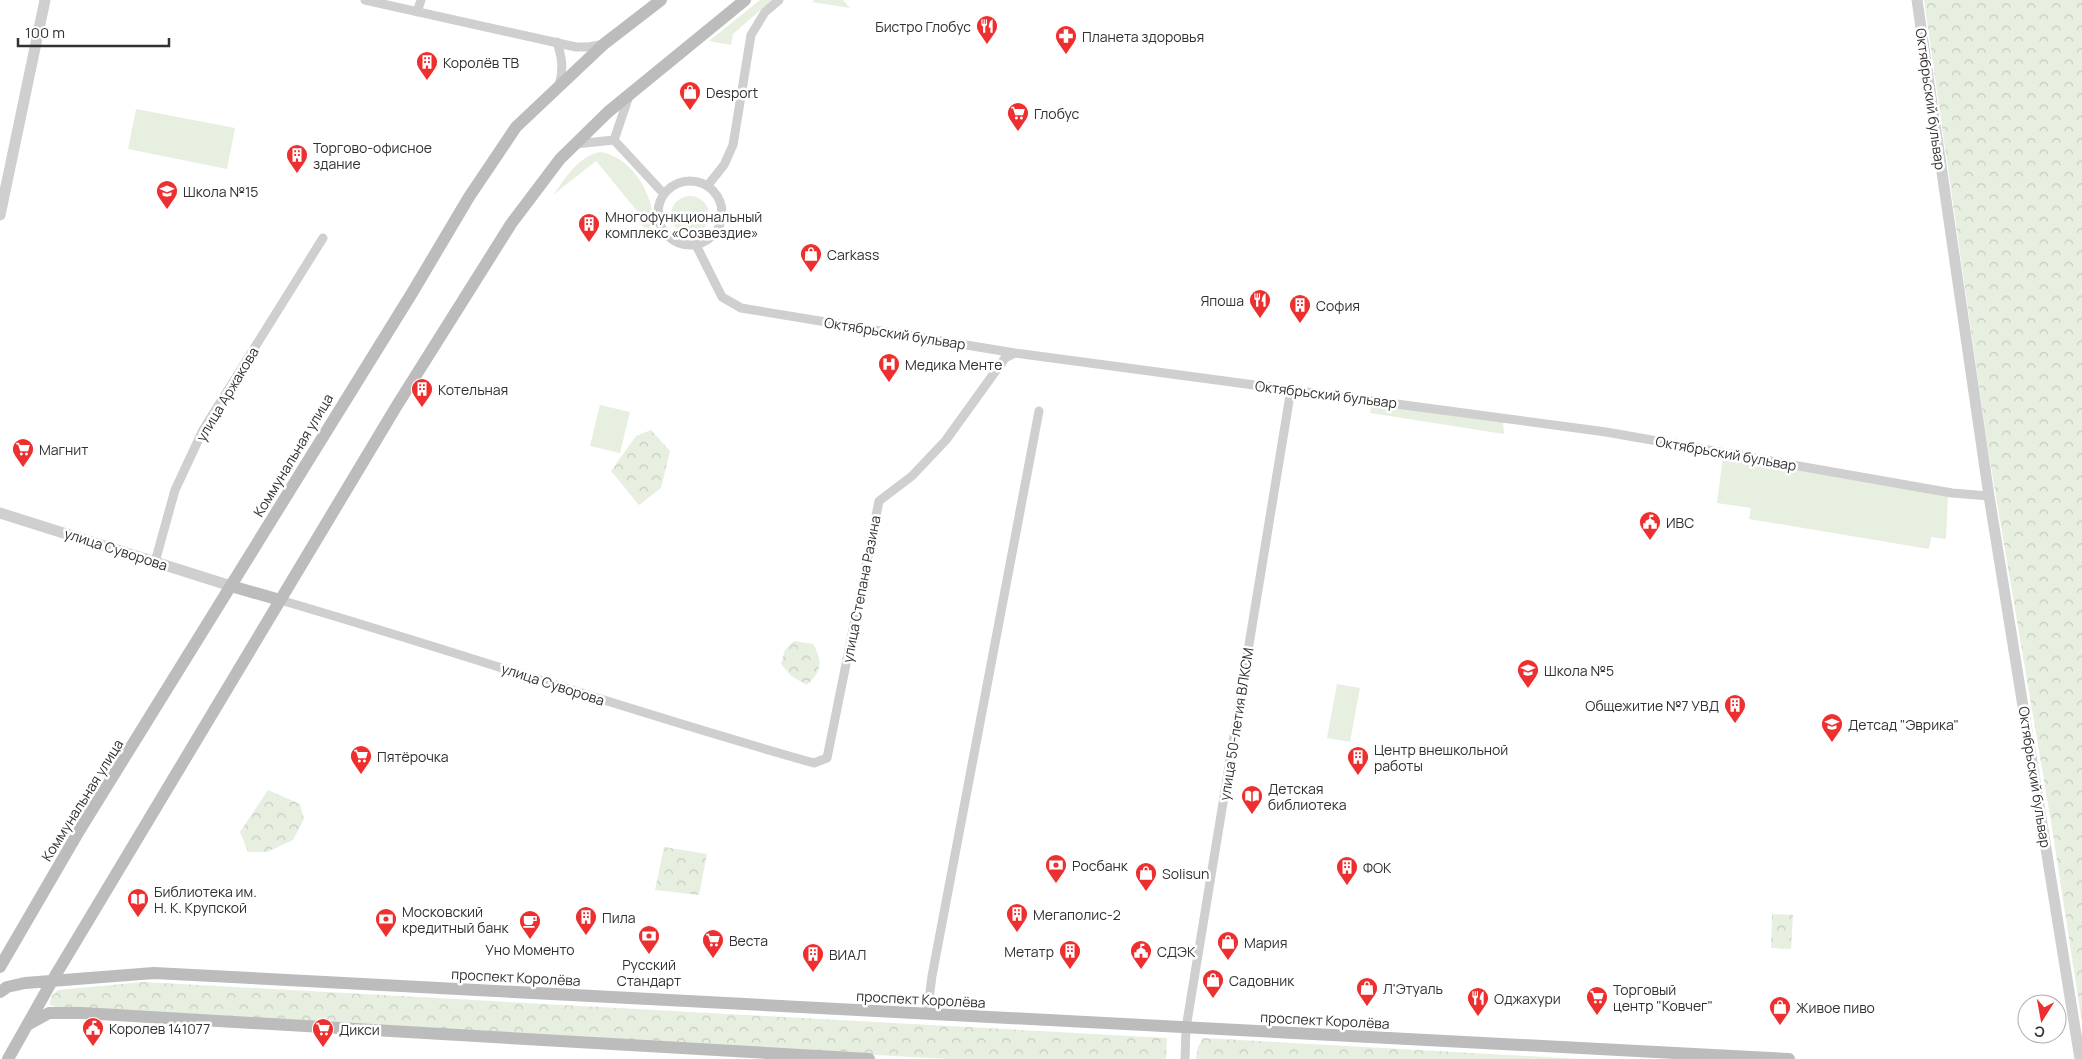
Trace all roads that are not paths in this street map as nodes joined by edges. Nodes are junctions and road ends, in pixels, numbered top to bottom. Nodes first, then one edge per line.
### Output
1 (45, 0) edge
2 (365, 0) edge
3 (421, 0) edge
4 (661, 0) edge
5 (745, 0) edge
6 (779, 0) edge
7 (1916, 0) edge
8 (417, 12) junction
9 (557, 42) junction
10 (604, 44) junction
11 (559, 84) junction
12 (631, 92) junction
13 (614, 140) junction
14 (575, 144) junction
15 (708, 185) junction
16 (664, 194) junction
17 (0, 215) edge
18 (323, 238) dead end
19 (696, 245) junction
20 (1015, 353) junction
21 (1291, 389) junction
22 (1039, 412) dead end
23 (1989, 496) junction
24 (0, 513) edge
25 (155, 562) junction
26 (231, 586) junction
27 (280, 600) junction
28 (827, 758) joint
29 (0, 967) edge
30 (52, 981) junction
31 (0, 992) edge
32 (927, 1014) junction
33 (29, 1024) junction
34 (1186, 1028) junction
35 (8, 1059) edge
36 (869, 1059) edge
37 (1185, 1059) edge
38 (1788, 1059) edge
39 (2080, 1059) edge

1 - 17 street
2 - 8 street
3 - 8 street
4 - 10 main road, Коммунальная улица
5 - 12 main road
6 - 15 street
7 - 23 street, Октябрьский бульвар
8 - 9 street
9 - 10 street
9 - 11 street
10 - 11 main road, Коммунальная улица
11 - 26 main road, Коммунальная улица
12 - 13 street
12 - 14 main road
13 - 14 street
13 - 16 street
14 - 27 main road
15 - 16 street
15 - 19 street
16 - 19 street
18 - 25 street, улица Аржакова
19 - 20 street, Октябрьский бульвар
20 - 21 street, Октябрьский бульвар
20 - 28 street, улица Степана Разина
21 - 23 street, Октябрьский бульвар
21 - 34 street, улица 50-летия ВЛКСМ
22 - 32 street
23 - 39 street, Октябрьский бульвар
24 - 25 street, улица Суворова
25 - 26 street, улица Суворова
26 - 27 main road
26 - 29 main road, Коммунальная улица
27 - 28 street, улица Суворова
27 - 30 main road
30 - 31 main road, проспект Королёва
30 - 32 main road, проспект Королёва
30 - 33 main road
32 - 34 main road, проспект Королёва
33 - 35 main road
33 - 36 main road
34 - 37 street, улица 50-летия ВЛКСМ
34 - 38 main road, проспект Королёва

